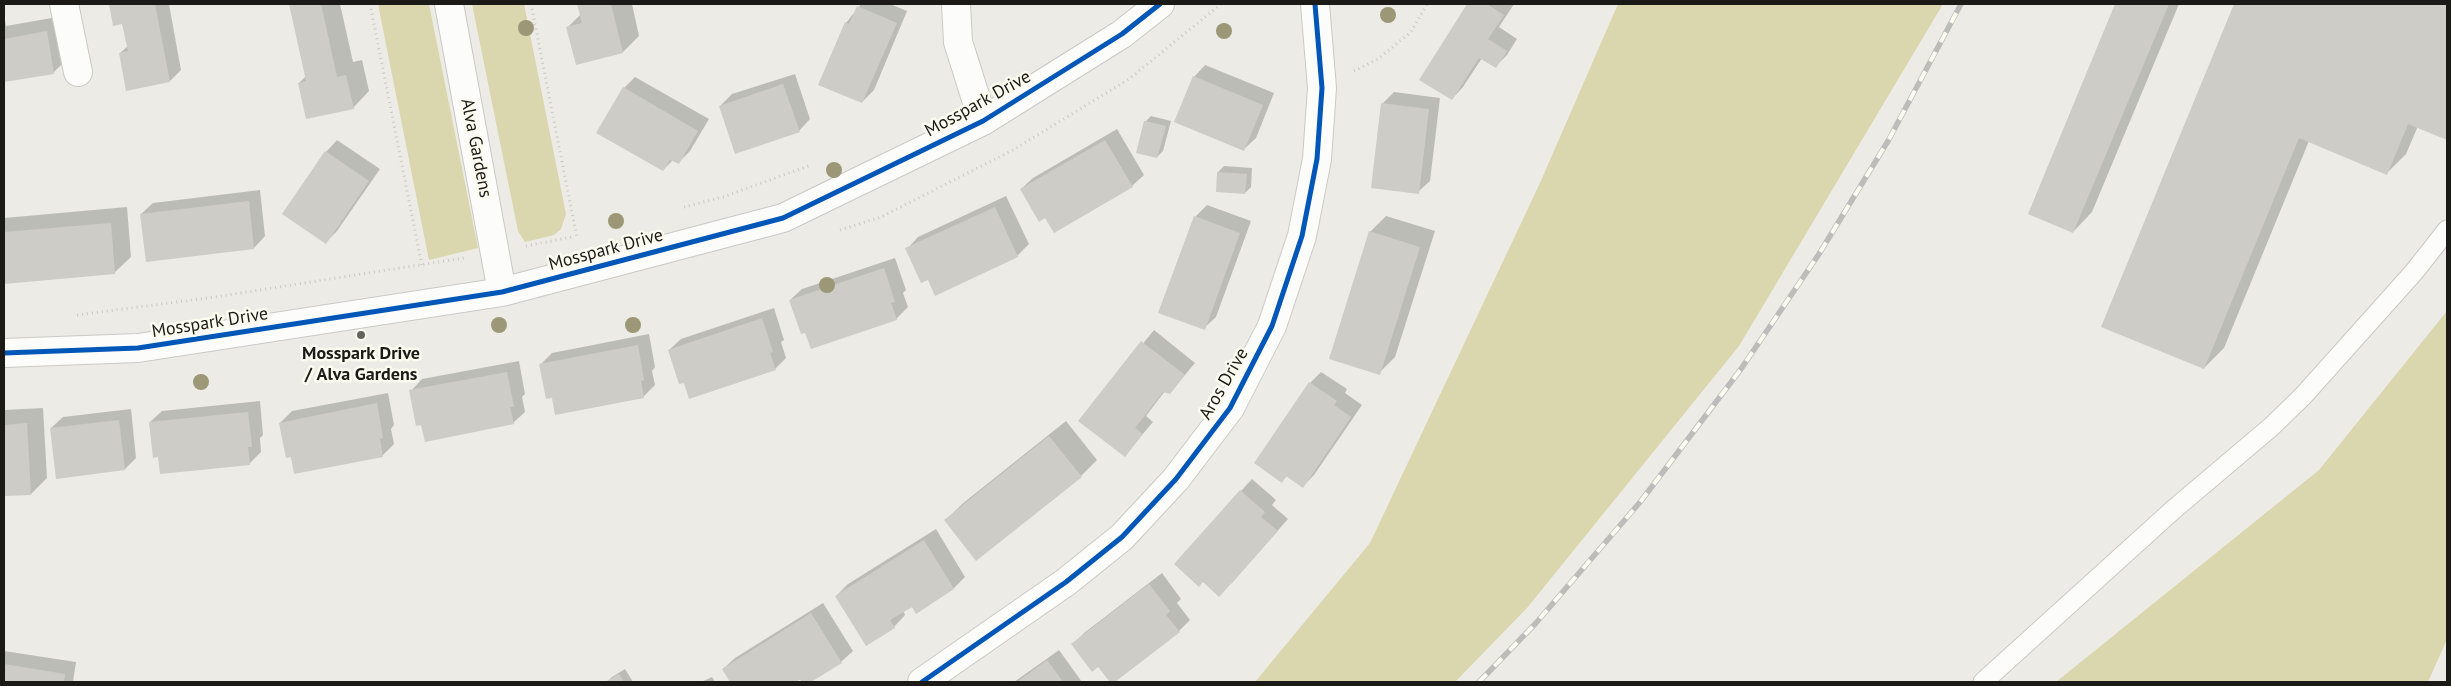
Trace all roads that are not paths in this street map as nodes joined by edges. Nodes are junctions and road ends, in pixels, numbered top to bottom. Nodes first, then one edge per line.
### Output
1 (64, 4) edge
2 (449, 4) edge
3 (956, 4) edge
4 (1160, 4) edge
5 (1316, 4) edge
6 (78, 72) dead end
7 (983, 121) junction
8 (2447, 230) edge
9 (502, 292) junction
10 (4, 353) edge
11 (922, 682) edge
12 (1983, 682) edge

1 - 6 street
2 - 9 street, Alva Gardens
3 - 7 street
4 - 7 street, Mosspark Drive
5 - 11 street, Aros Drive
7 - 9 street, Mosspark Drive
8 - 12 lane
9 - 10 street, Mosspark Drive

